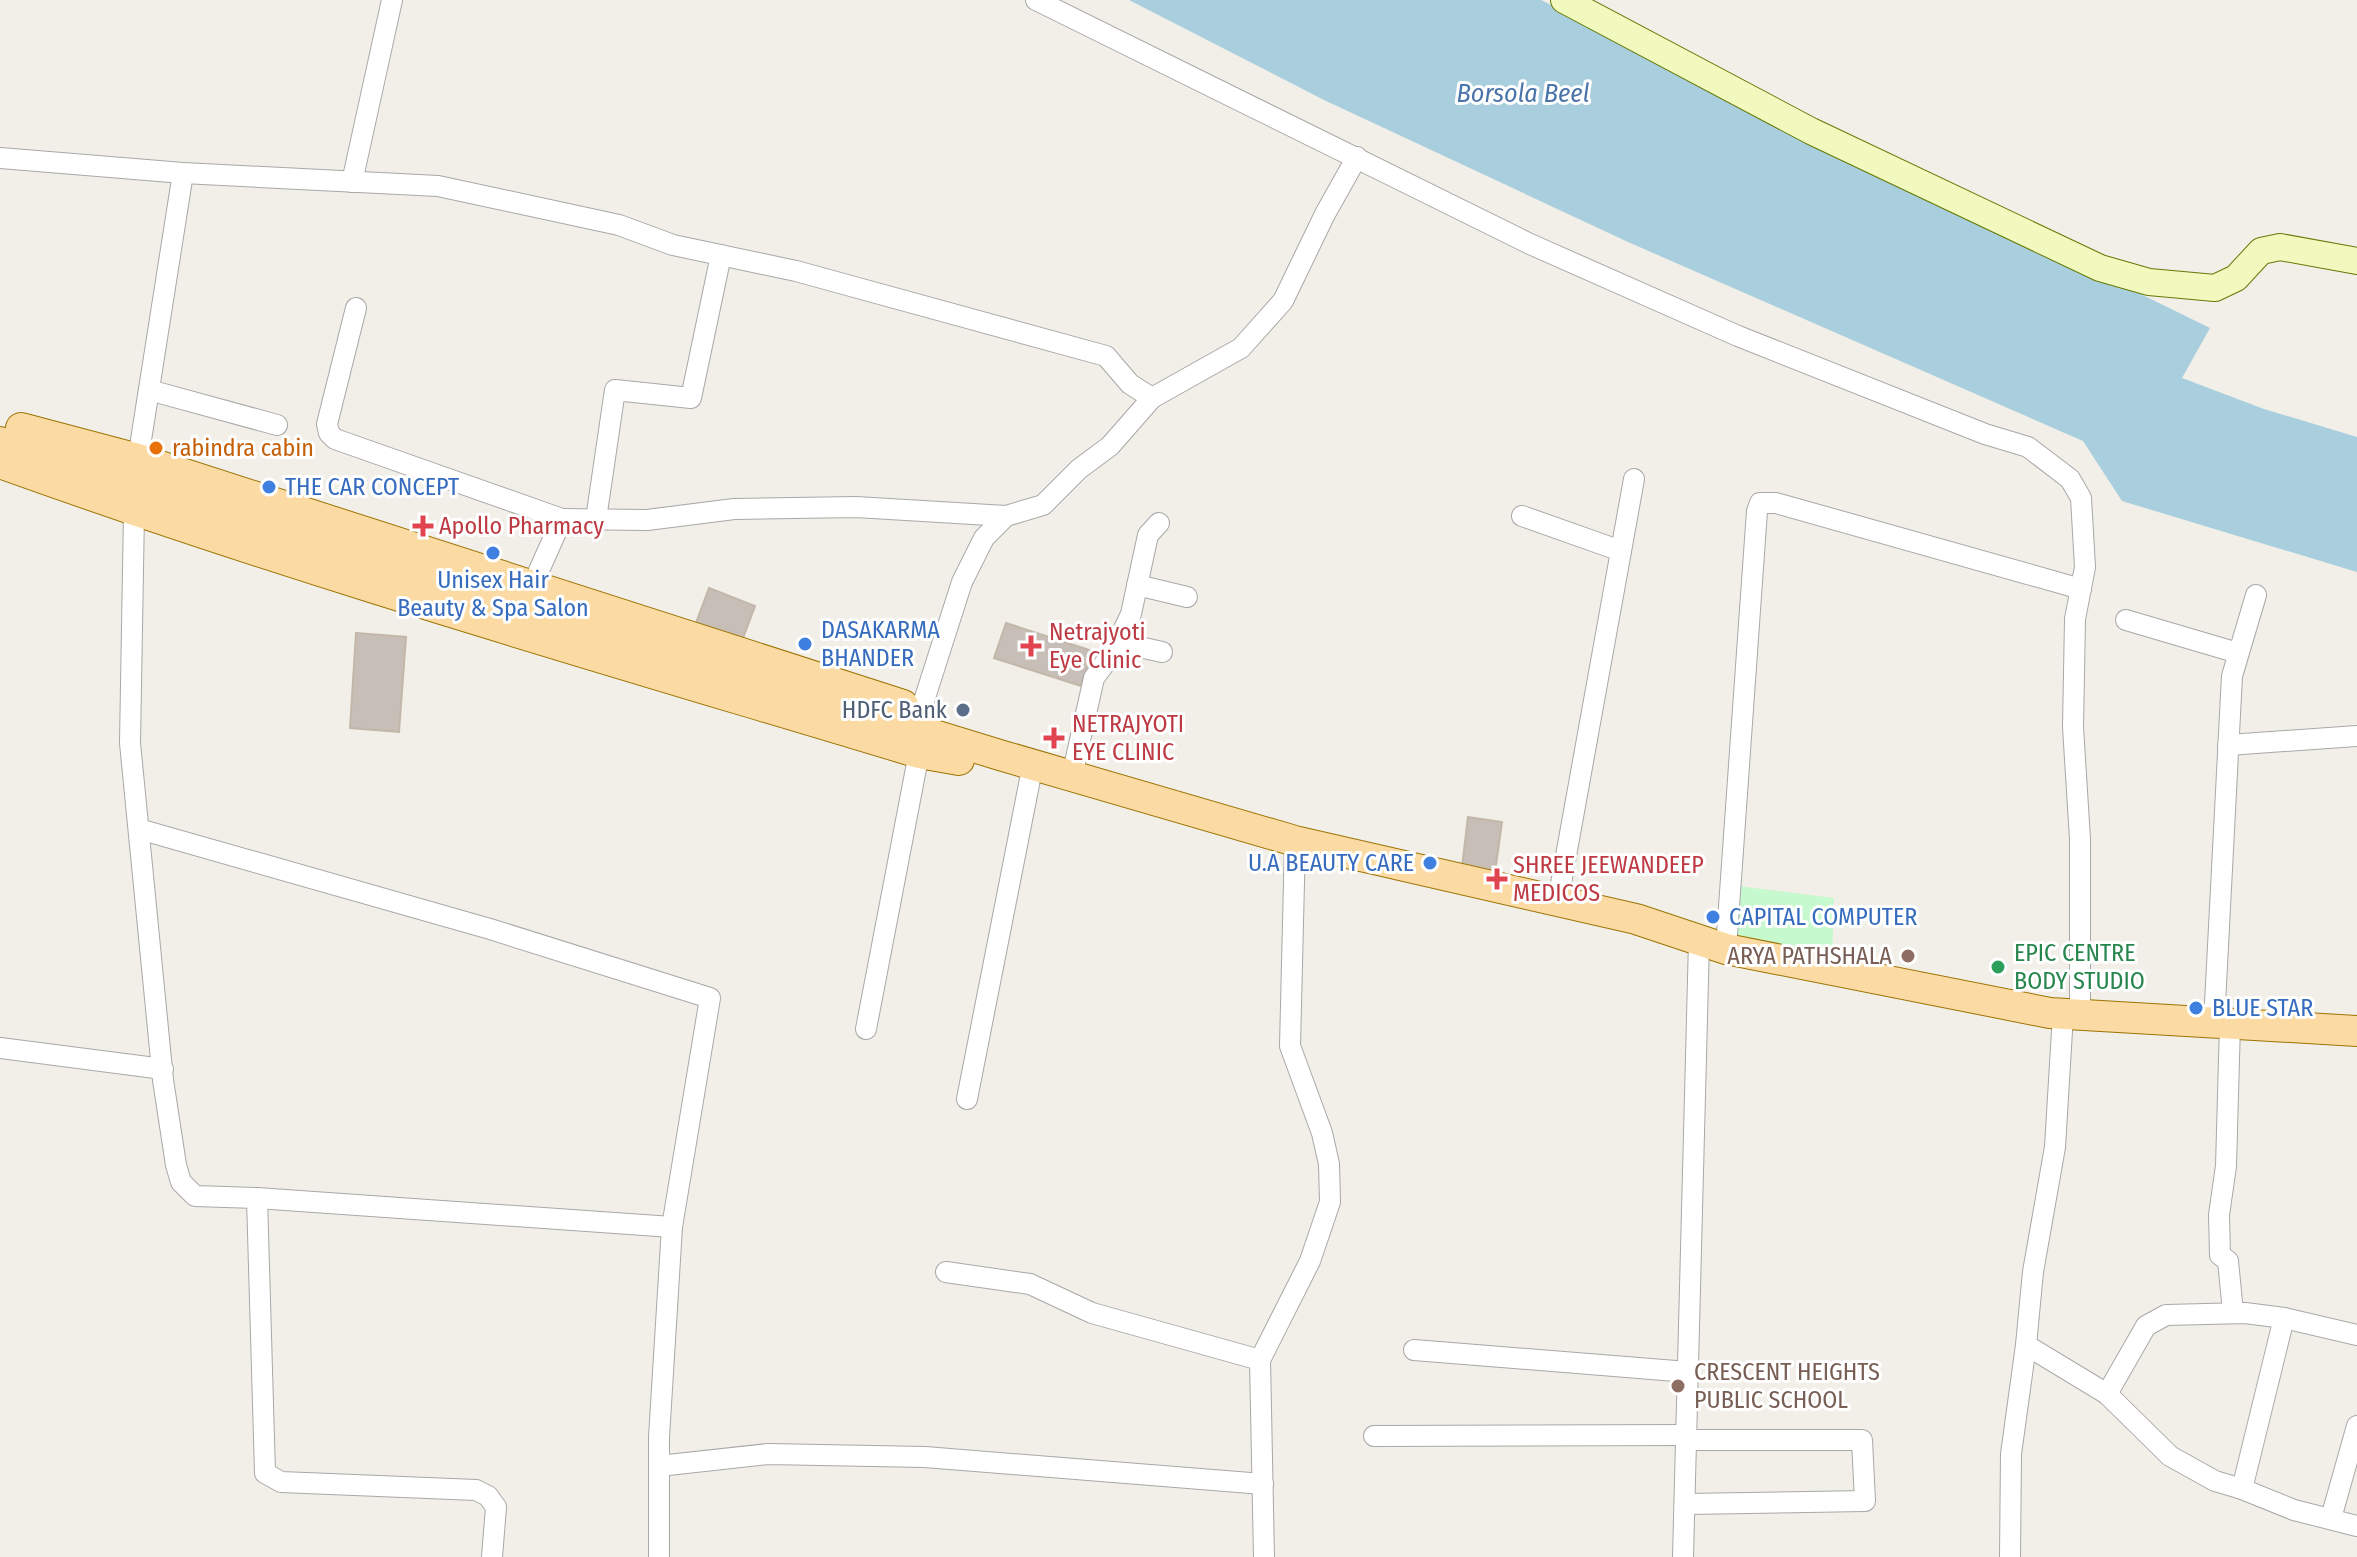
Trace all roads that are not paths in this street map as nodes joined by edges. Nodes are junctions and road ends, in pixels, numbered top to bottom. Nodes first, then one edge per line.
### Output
1 (392, 0) edge
2 (1036, 0) edge
3 (1564, 0) edge
4 (1357, 157) junction
5 (0, 158) edge
6 (183, 173) junction
7 (352, 182) junction
8 (721, 255) junction
9 (2357, 261) edge
10 (356, 308) dead end
11 (149, 390) junction
12 (1152, 398) junction
13 (0, 422) edge
14 (277, 425) dead end
15 (0, 442) edge
16 (138, 459) junction
17 (0, 463) edge
18 (1634, 479) dead end
19 (134, 512) junction
20 (1006, 516) junction
21 (1522, 516) dead end
22 (562, 519) junction
23 (596, 519) junction
24 (1159, 523) dead end
25 (1621, 551) junction
26 (1137, 585) junction
27 (532, 586) junction
28 (2081, 589) junction
29 (2256, 595) dead end
30 (1187, 597) dead end
31 (2126, 620) dead end
32 (1117, 642) junction
33 (1162, 652) dead end
34 (2238, 653) junction
35 (921, 710) junction
36 (2357, 736) edge
37 (2228, 745) junction
38 (919, 753) junction
39 (1003, 756) junction
40 (1033, 764) junction
41 (1072, 776) junction
42 (139, 829) junction
43 (1295, 841) junction
44 (1558, 900) junction
45 (1713, 945) junction
46 (2072, 1014) junction
47 (2222, 1023) junction
48 (866, 1029) dead end
49 (2357, 1031) edge
50 (0, 1048) edge
51 (163, 1069) junction
52 (967, 1099) dead end
53 (257, 1198) junction
54 (672, 1227) junction
55 (946, 1272) dead end
56 (2233, 1312) junction
57 (2284, 1318) junction
58 (2357, 1335) edge
59 (2026, 1345) junction
60 (1414, 1350) dead end
61 (1260, 1360) junction
62 (1688, 1372) junction
63 (2107, 1394) junction
64 (2357, 1426) edge
65 (1374, 1436) dead end
66 (1686, 1437) junction
67 (659, 1466) junction
68 (1263, 1484) junction
69 (2242, 1489) junction
70 (1685, 1504) junction
71 (2331, 1518) junction
72 (2357, 1526) edge
73 (492, 1557) edge
74 (659, 1557) edge
75 (1264, 1557) edge
76 (1683, 1557) edge
77 (2010, 1557) edge

1 - 7 street
2 - 4 street
3 - 9 street
4 - 12 street
4 - 28 street
5 - 6 street
6 - 7 street
6 - 11 street
7 - 8 street
8 - 12 street
8 - 23 street
10 - 22 street
11 - 14 street
11 - 16 street
12 - 20 street
13 - 16 main road
15 - 39 main road
16 - 27 main road
17 - 19 main road
18 - 25 street
19 - 38 main road
19 - 42 street
20 - 23 street
20 - 35 street
21 - 25 street
22 - 23 street
22 - 27 street
24 - 26 street
25 - 44 street
26 - 30 street
26 - 32 street
27 - 35 main road
28 - 45 street
28 - 46 street
29 - 34 street
31 - 34 street
32 - 33 street
32 - 41 street
34 - 37 street
35 - 39 main road
36 - 37 street
37 - 47 street
38 - 39 main road
38 - 48 street
39 - 40 main road
40 - 41 main road
40 - 52 street
41 - 43 main road
42 - 51 street
42 - 54 street
43 - 44 main road
43 - 61 street
44 - 45 main road
45 - 46 main road
45 - 62 street
46 - 47 main road
46 - 59 street
47 - 49 main road
47 - 56 street
50 - 51 street
51 - 53 street
53 - 54 street
53 - 73 street
54 - 67 street
55 - 61 street
56 - 57 street
56 - 63 street
57 - 58 street
57 - 69 street
59 - 63 street
59 - 77 street
60 - 62 street
61 - 68 street
62 - 66 street
63 - 69 street
64 - 71 street
65 - 66 street
66 - 70 street
66 - 70 street
67 - 68 street
67 - 74 street
68 - 75 street
69 - 71 street
70 - 76 street
71 - 72 street

